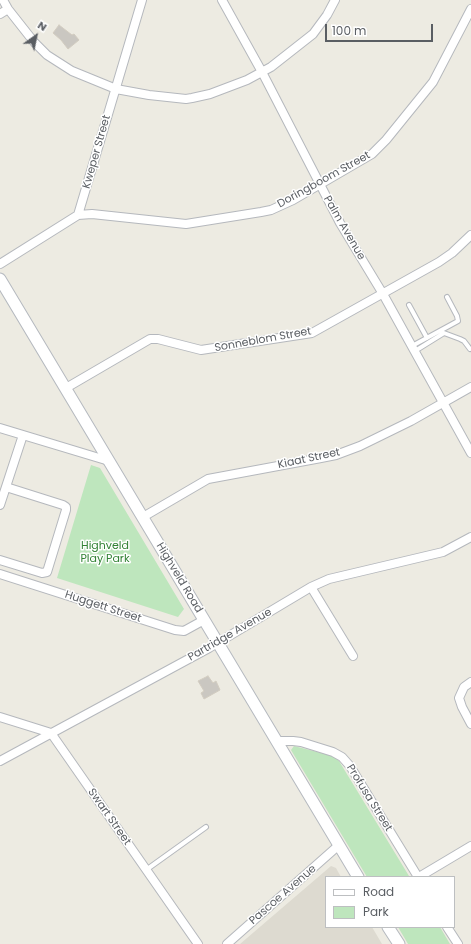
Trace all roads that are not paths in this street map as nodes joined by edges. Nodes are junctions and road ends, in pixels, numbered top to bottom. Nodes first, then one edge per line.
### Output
1 (3, 0) edge
2 (142, 0) edge
3 (222, 0) edge
4 (335, 0) edge
5 (8, 9) junction
6 (471, 9) edge
7 (0, 14) edge
8 (262, 72) junction
9 (116, 89) junction
10 (320, 185) junction
11 (78, 215) junction
12 (471, 234) edge
13 (0, 264) edge
14 (0, 279) edge
15 (383, 294) junction
16 (447, 297) dead end
17 (409, 305) dead end
18 (427, 338) junction
19 (413, 348) junction
20 (470, 349) dead end
21 (471, 387) edge
22 (66, 388) junction
23 (443, 402) junction
24 (0, 428) edge
25 (23, 435) junction
26 (471, 453) edge
27 (109, 461) junction
28 (6, 487) junction
29 (0, 505) edge
30 (143, 517) junction
31 (471, 537) edge
32 (0, 560) edge
33 (0, 574) edge
34 (311, 587) junction
35 (204, 620) junction
36 (218, 643) junction
37 (353, 656) dead end
38 (468, 684) edge
39 (0, 717) edge
40 (471, 724) edge
41 (51, 734) junction
42 (277, 741) junction
43 (0, 761) edge
44 (206, 826) dead end
45 (339, 845) junction
46 (471, 846) edge
47 (146, 870) junction
48 (357, 876) edge
49 (418, 876) edge
50 (421, 876) edge
51 (389, 928) edge
52 (449, 928) edge
53 (198, 944) edge
54 (227, 944) edge
55 (399, 944) edge
56 (458, 944) edge

1 - 5 street
2 - 9 street, Kweper Street
3 - 8 street, Palm Avenue
4 - 8 street
5 - 7 street
5 - 9 street
6 - 10 street, Doringboom Street
8 - 9 street
8 - 10 street, Palm Avenue
9 - 11 street, Kweper Street
10 - 11 street, Doringboom Street
10 - 15 street, Palm Avenue
11 - 13 street
12 - 15 street, Sonneblom Street
14 - 22 street, Highveld Road
15 - 19 street, Palm Avenue
15 - 22 street, Sonneblom Street
16 - 18 lane
17 - 18 lane
18 - 19 lane
19 - 20 lane
19 - 23 street, Palm Avenue
21 - 23 street, Kiaat Street
22 - 27 street, Highveld Road
23 - 26 street, Palm Avenue
23 - 30 street, Kiaat Street
24 - 25 street
25 - 27 street
25 - 28 street
27 - 30 street, Highveld Road
28 - 29 street
28 - 32 street
30 - 35 street, Highveld Road
31 - 34 street, Partridge Avenue
33 - 35 street, Huggett Street
34 - 36 street, Partridge Avenue
34 - 37 street
35 - 36 street, Highveld Road
36 - 41 street, Partridge Avenue
36 - 42 street, Highveld Road
38 - 40 street
39 - 41 street
41 - 43 street, Partridge Avenue
41 - 47 street, Swart Street
42 - 45 street, Highveld Road
42 - 49 street, Profusa Street
44 - 47 lane
45 - 48 street, Highveld Road
45 - 54 street, Pascoe Avenue
46 - 50 street
47 - 53 street, Swart Street
51 - 55 street
52 - 56 street

